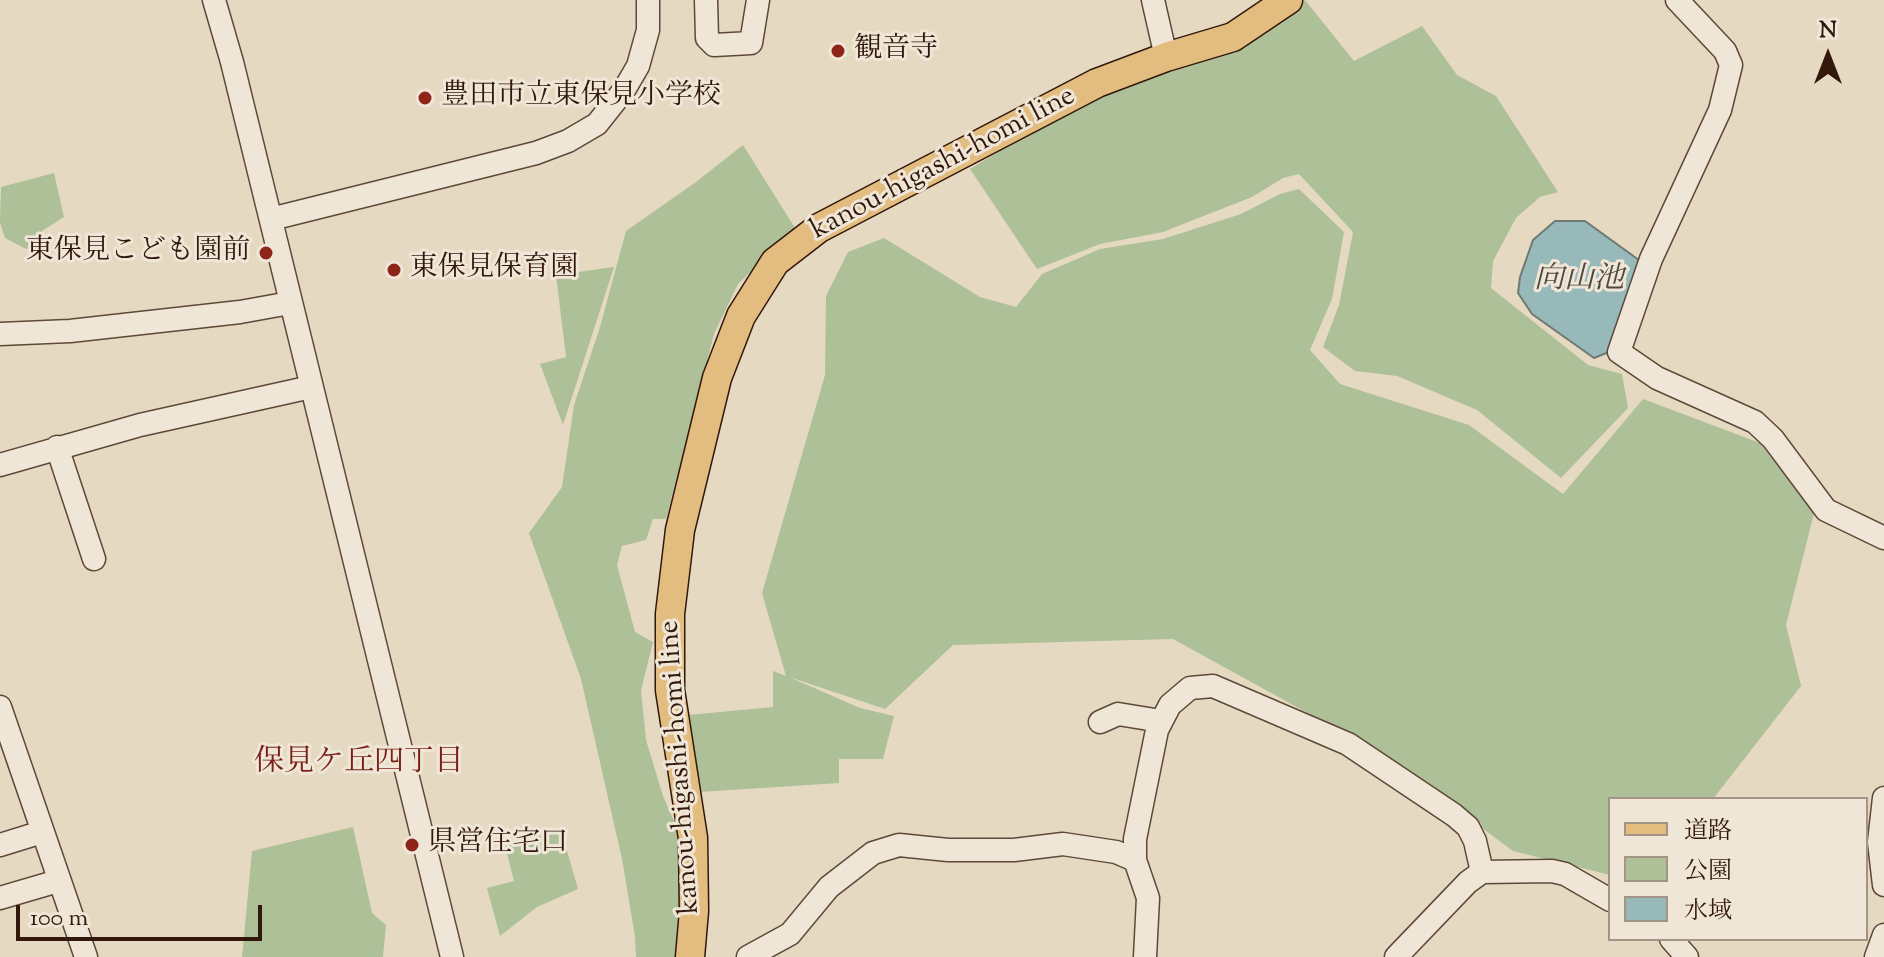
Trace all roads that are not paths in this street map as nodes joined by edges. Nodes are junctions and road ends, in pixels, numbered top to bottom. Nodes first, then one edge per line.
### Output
1 (214, 0) edge
2 (648, 0) edge
3 (706, 0) edge
4 (758, 0) edge
5 (1153, 0) edge
6 (1288, 0) edge
7 (1677, 0) edge
8 (1166, 57) junction
9 (271, 219) junction
10 (290, 303) junction
11 (0, 334) edge
12 (311, 387) junction
13 (57, 447) junction
14 (0, 465) edge
15 (1884, 538) edge
16 (94, 559) dead end
17 (0, 707) edge
18 (1161, 721) junction
19 (1100, 722) dead end
20 (1884, 798) edge
21 (42, 832) junction
22 (0, 845) edge
23 (1135, 860) junction
24 (1482, 872) junction
25 (58, 881) junction
26 (1884, 885) edge
27 (0, 898) edge
28 (1608, 899) edge
29 (1884, 935) edge
30 (1673, 941) edge
31 (86, 957) edge
32 (452, 957) edge
33 (690, 957) edge
34 (748, 957) edge
35 (1145, 957) edge
36 (1396, 957) edge
37 (1687, 957) edge
38 (1876, 957) edge

1 - 9 street
2 - 9 street
3 - 4 street
5 - 8 street
6 - 8 main road, kanou-higashi-homi line
7 - 15 street
8 - 33 main road, kanou-higashi-homi line
9 - 10 street
10 - 11 street
10 - 12 street
12 - 13 street
12 - 32 street
13 - 14 street
13 - 16 street
17 - 21 street
18 - 19 street
18 - 23 street
18 - 24 street
20 - 26 street
21 - 22 street
21 - 25 street
23 - 34 street
23 - 35 street
24 - 28 street
24 - 36 street
25 - 27 street
25 - 31 street
29 - 38 street
30 - 37 street

